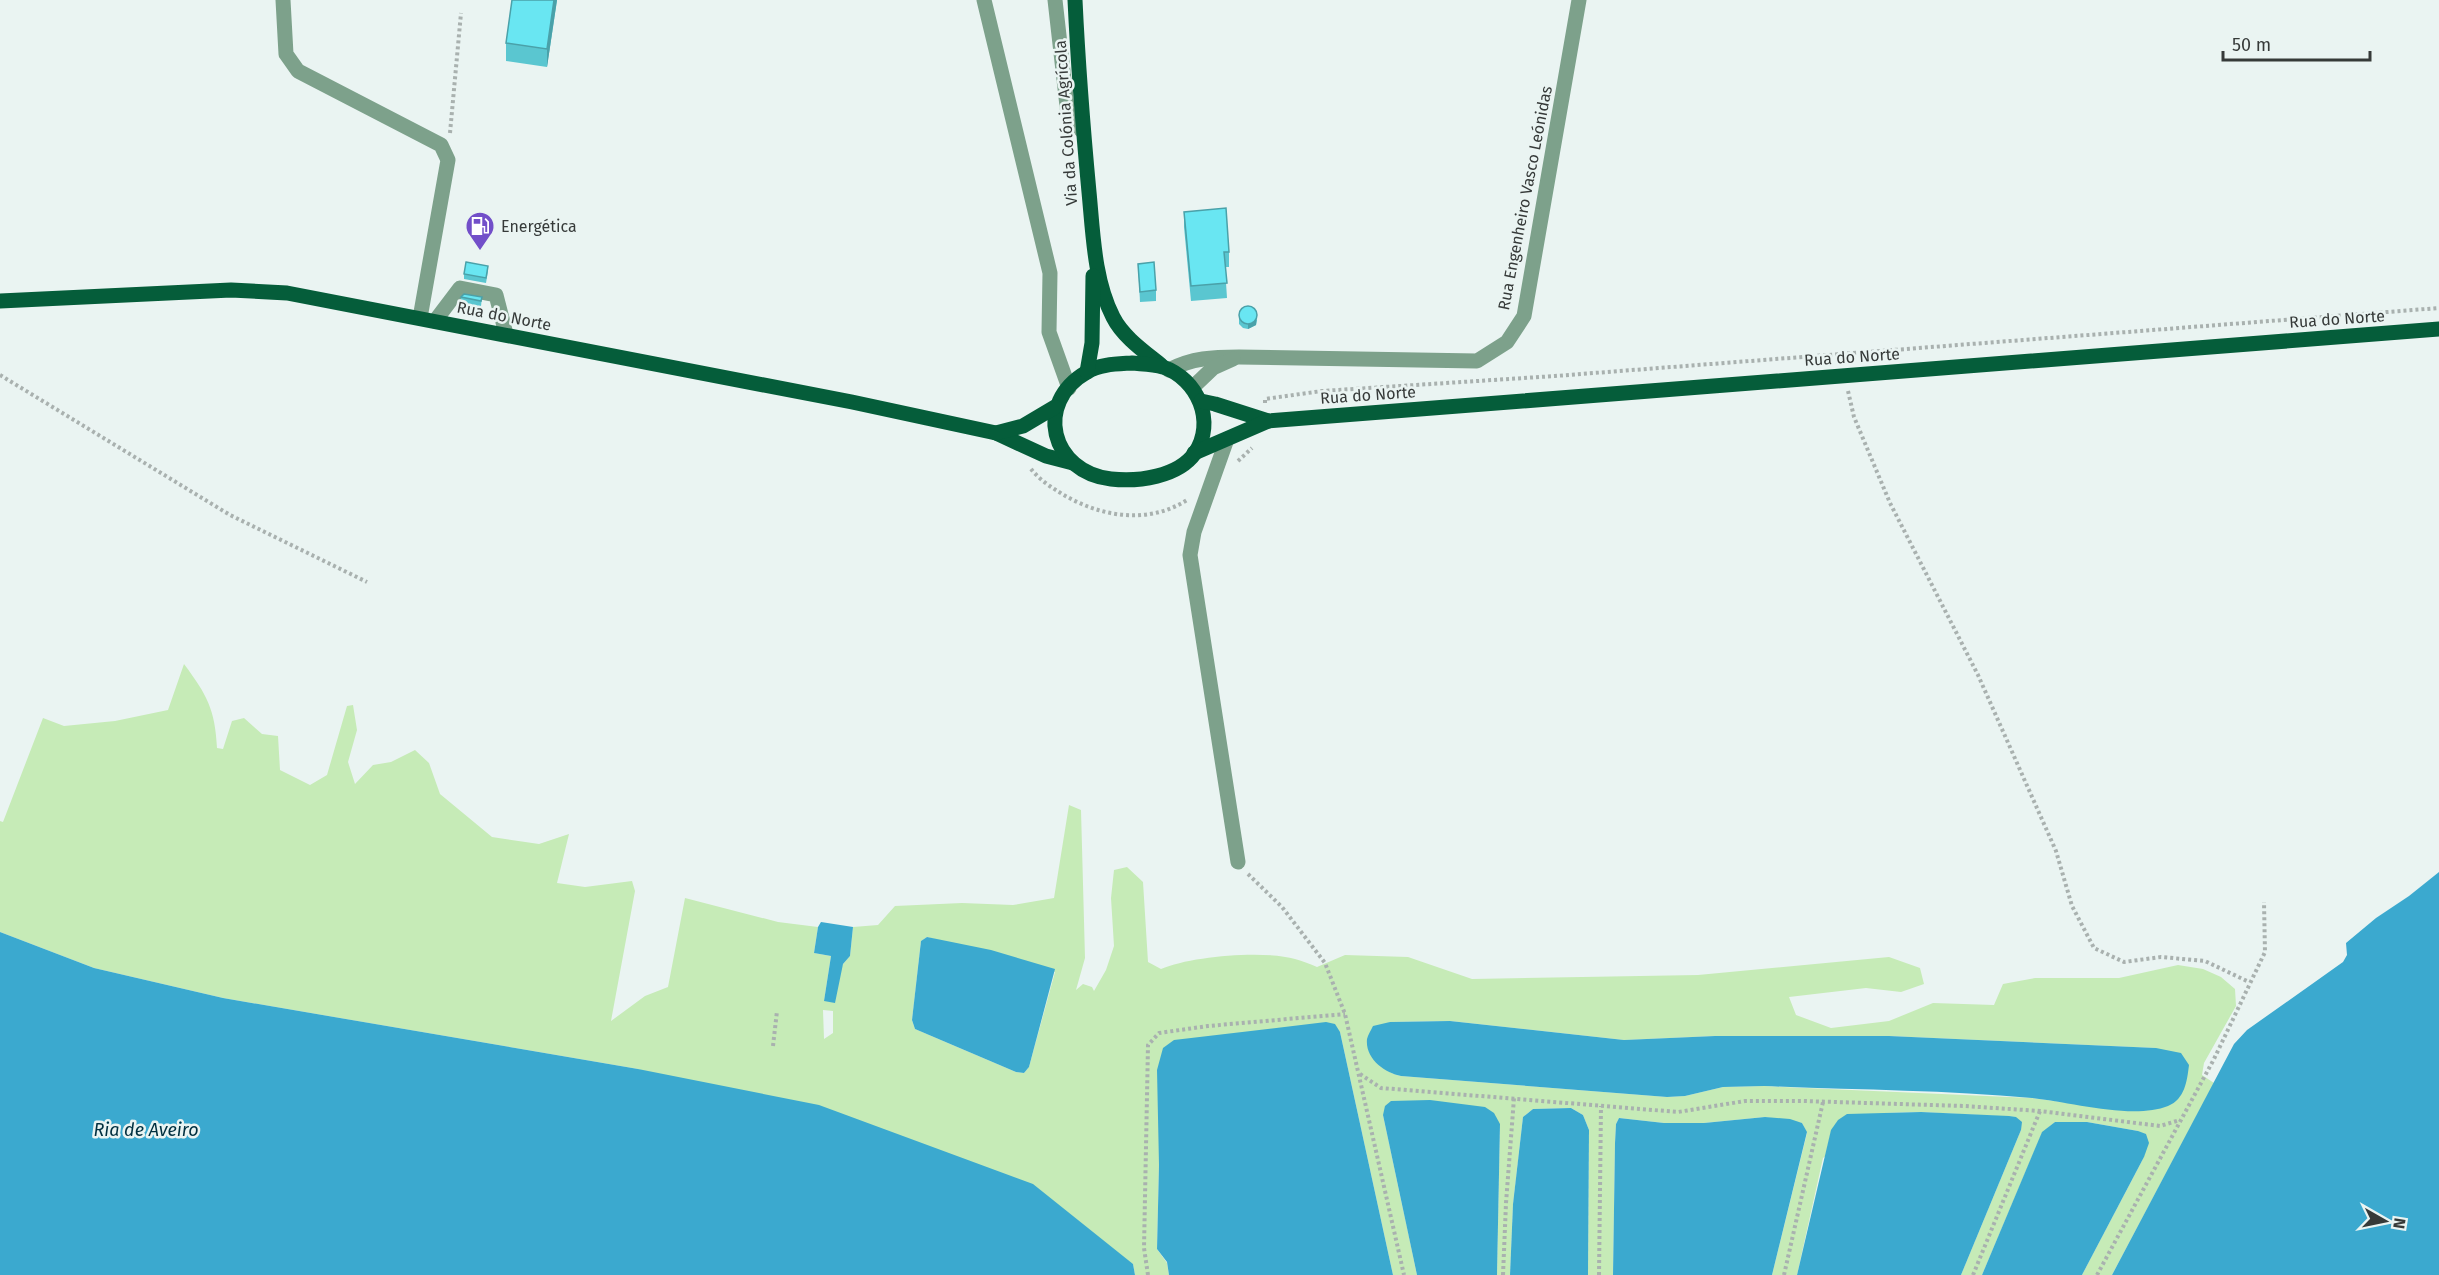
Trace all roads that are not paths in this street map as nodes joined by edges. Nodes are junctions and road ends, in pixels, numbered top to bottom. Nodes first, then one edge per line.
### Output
1 (283, 0) edge
2 (984, 0) edge
3 (1055, 0) edge
4 (1075, 0) edge
5 (1579, 0) edge
6 (1083, 132) junction
7 (1094, 243) junction
8 (0, 301) edge
9 (420, 318) junction
10 (435, 321) junction
11 (2439, 329) edge
12 (506, 334) junction
13 (1239, 357) junction
14 (1166, 369) junction
15 (1087, 372) junction
16 (1069, 388) junction
17 (1197, 395) junction
18 (1055, 407) junction
19 (1268, 421) junction
20 (996, 433) junction
21 (1227, 439) junction
22 (1194, 453) junction
23 (1072, 463) junction
24 (1238, 862) road end

1 - 9 street
2 - 16 street
3 - 6 street
4 - 6 main road, Via da Colónia Agrícola
5 - 13 street, Rua Engenheiro Vasco Leónidas
6 - 7 main road, Via da Colónia Agrícola
7 - 14 main road, Via da Colónia Agrícola
7 - 15 main road, Via da Colónia Agrícola
8 - 9 main road, Rua do Norte
9 - 10 main road, Rua do Norte
10 - 12 main road, Rua do Norte
10 - 12 street
11 - 19 main road, Rua do Norte
12 - 20 main road, Rua do Norte
13 - 14 street, Rua Engenheiro Vasco Leónidas
13 - 17 street
14 - 15 main road
14 - 17 main road
15 - 16 main road
16 - 18 main road
17 - 19 main road, Rua do Norte
17 - 22 main road
18 - 20 main road, Rua do Norte
18 - 23 main road
19 - 21 main road, Rua do Norte
20 - 23 main road, Rua do Norte
21 - 22 main road, Rua do Norte
21 - 24 street
22 - 23 main road

